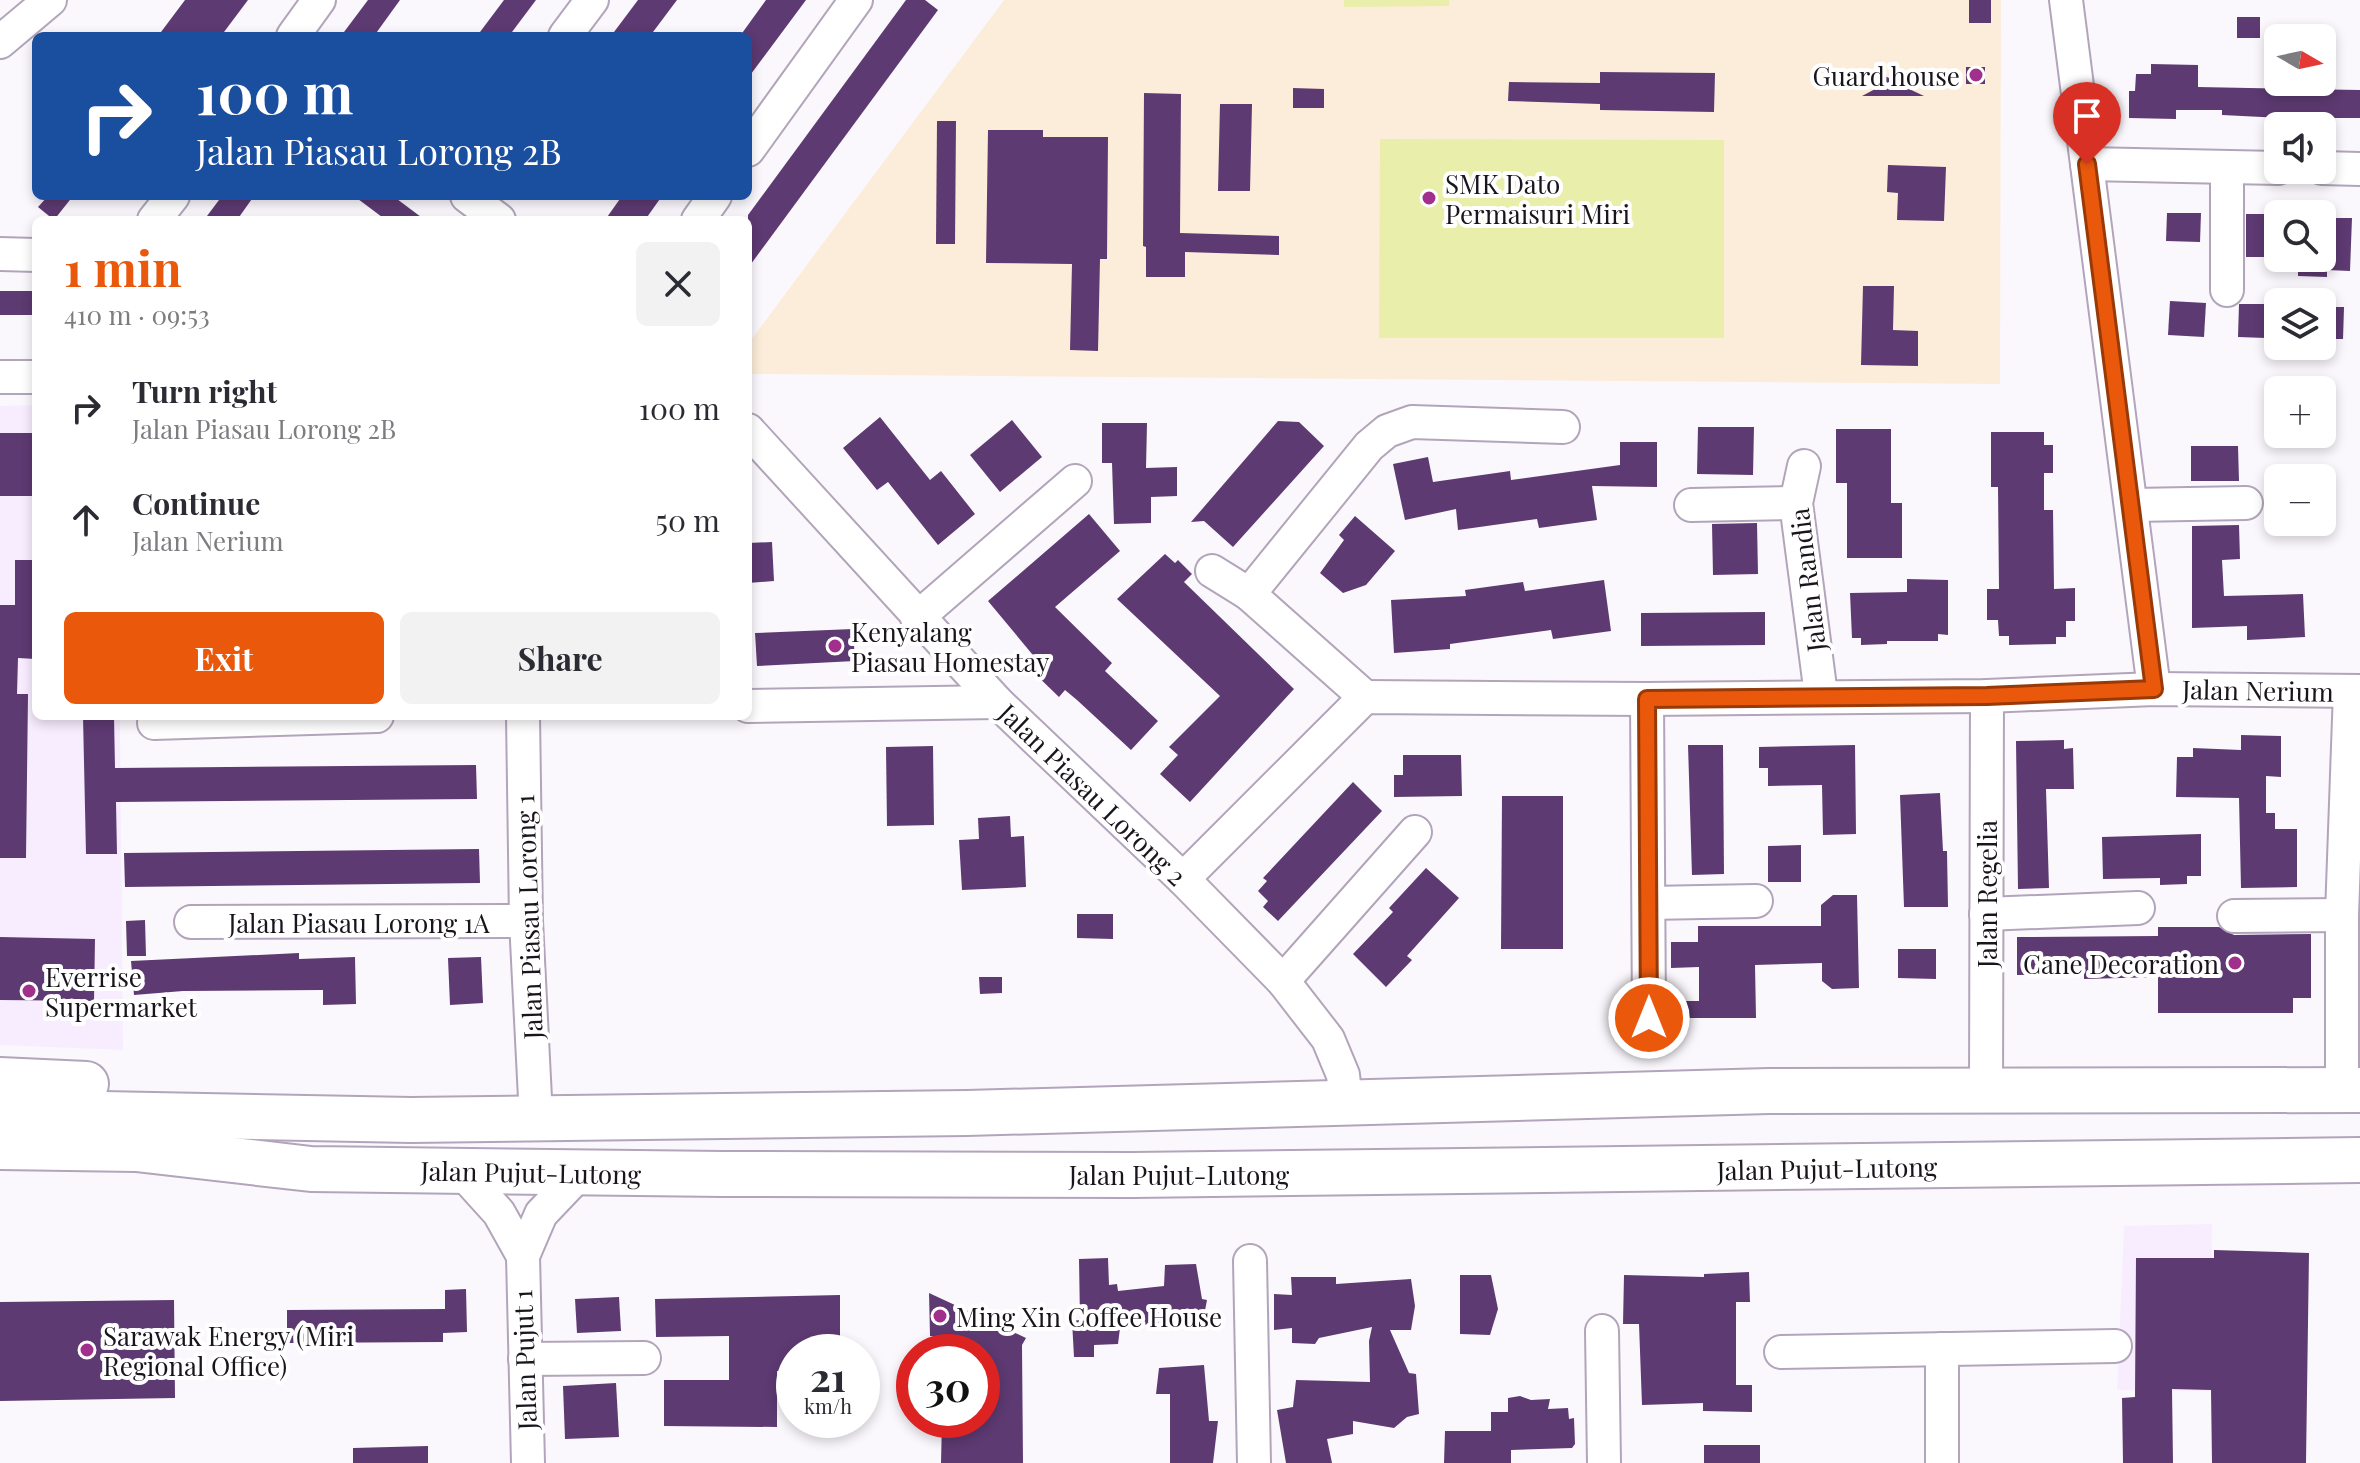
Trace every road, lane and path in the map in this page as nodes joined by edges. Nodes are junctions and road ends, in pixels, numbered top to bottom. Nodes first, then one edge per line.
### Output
1 (50, 0) edge
2 (319, 0) edge
3 (592, 0) edge
4 (856, 0) edge
5 (2066, 0) edge
6 (296, 32) edge
7 (568, 32) edge
8 (0, 42) edge
9 (752, 144) edge
10 (2087, 164) junction
11 (2227, 167) junction
12 (2264, 168) edge
13 (2336, 168) edge
14 (2360, 169) edge
15 (170, 200) edge
16 (472, 200) edge
17 (157, 216) edge
18 (494, 216) edge
19 (0, 254) edge
20 (32, 255) edge
21 (2227, 290) dead end
22 (0, 377) edge
23 (32, 377) edge
24 (1563, 427) dead end
25 (752, 434) edge
26 (1804, 466) dead end
27 (1075, 481) dead end
28 (1796, 503) junction
29 (2246, 503) dead end
30 (1691, 505) dead end
31 (2133, 505) junction
32 (1212, 571) dead end
33 (1249, 594) junction
34 (917, 618) junction
35 (2154, 689) junction
36 (2355, 691) edge
37 (1821, 695) junction
38 (1987, 696) junction
39 (1365, 697) junction
40 (1647, 699) junction
41 (997, 702) junction
42 (752, 706) edge
43 (248, 720) edge
44 (523, 720) edge
45 (154, 723) dead end
46 (1415, 832) dead end
47 (1183, 879) junction
48 (1756, 901) dead end
49 (1649, 903) junction
50 (2138, 908) dead end
51 (1986, 914) junction
52 (2342, 915) junction
53 (2234, 916) dead end
54 (526, 921) junction
55 (191, 922) dead end
56 (1283, 981) junction
57 (1649, 1018) dead end
58 (0, 1080) edge
59 (2351, 1090) edge
60 (1986, 1091) junction
61 (1346, 1102) junction
62 (0, 1112) edge
63 (536, 1118) junction
64 (450, 1120) junction
65 (0, 1147) edge
66 (2355, 1167) edge
67 (311, 1169) junction
68 (461, 1171) junction
69 (580, 1173) junction
70 (0, 1176) edge
71 (523, 1256) junction
72 (1250, 1261) dead end
73 (1602, 1331) dead end
74 (2115, 1346) dead end
75 (1942, 1349) junction
76 (1781, 1352) dead end
77 (644, 1358) dead end
78 (525, 1359) junction
79 (528, 1463) edge
80 (1254, 1463) edge
81 (1604, 1463) edge
82 (1942, 1463) edge

1 - 8 street
2 - 6 street
3 - 7 street
4 - 9 street
5 - 10 street
10 - 11 street
10 - 31 street
11 - 12 street
11 - 21 street
13 - 14 street
15 - 17 street
16 - 18 street
19 - 20 street
22 - 23 street
24 - 33 street
25 - 34 street, Jalan Piasau Lorong 2
26 - 28 street, Jalan Randia
27 - 34 street
28 - 30 street
28 - 37 street, Jalan Randia
29 - 31 street
31 - 35 street
32 - 33 street
33 - 39 street
34 - 41 street, Jalan Piasau Lorong 2
35 - 36 street, Jalan Nerium
35 - 38 street, Jalan Nerium
36 - 52 street
37 - 38 street, Jalan Nerium
37 - 40 street, Jalan Nerium
38 - 51 street, Jalan Regelia
39 - 40 street, Jalan Nerium
39 - 47 street
40 - 49 street
41 - 42 street
41 - 47 street, Jalan Piasau Lorong 2
43 - 45 street
44 - 54 street, Jalan Piasau Lorong 1
46 - 56 street
47 - 56 street, Jalan Piasau Lorong 2
48 - 49 street
49 - 57 street
50 - 51 street
51 - 60 street, Jalan Regelia
52 - 53 street
52 - 59 street
54 - 55 street, Jalan Piasau Lorong 1A
54 - 63 street, Jalan Piasau Lorong 1
56 - 61 street, Jalan Piasau Lorong 2
58 - 64 highway
59 - 60 highway, Jalan Pujut-Lutong
60 - 61 highway, Jalan Pujut-Lutong
61 - 63 highway, Jalan Pujut-Lutong
62 - 64 highway, Jalan Pujut-Lutong
63 - 64 highway, Jalan Pujut-Lutong
65 - 67 highway, Jalan Pujut-Lutong
66 - 69 highway, Jalan Pujut-Lutong
67 - 68 highway, Jalan Pujut-Lutong
67 - 70 highway
68 - 69 highway, Jalan Pujut-Lutong
68 - 71 street, Jalan Pujut 1
69 - 71 street, Jalan Pujut 1
71 - 78 street, Jalan Pujut 1
72 - 80 street
73 - 81 street
74 - 75 street
75 - 76 street
75 - 82 street
77 - 78 street
78 - 79 street, Jalan Pujut 1

